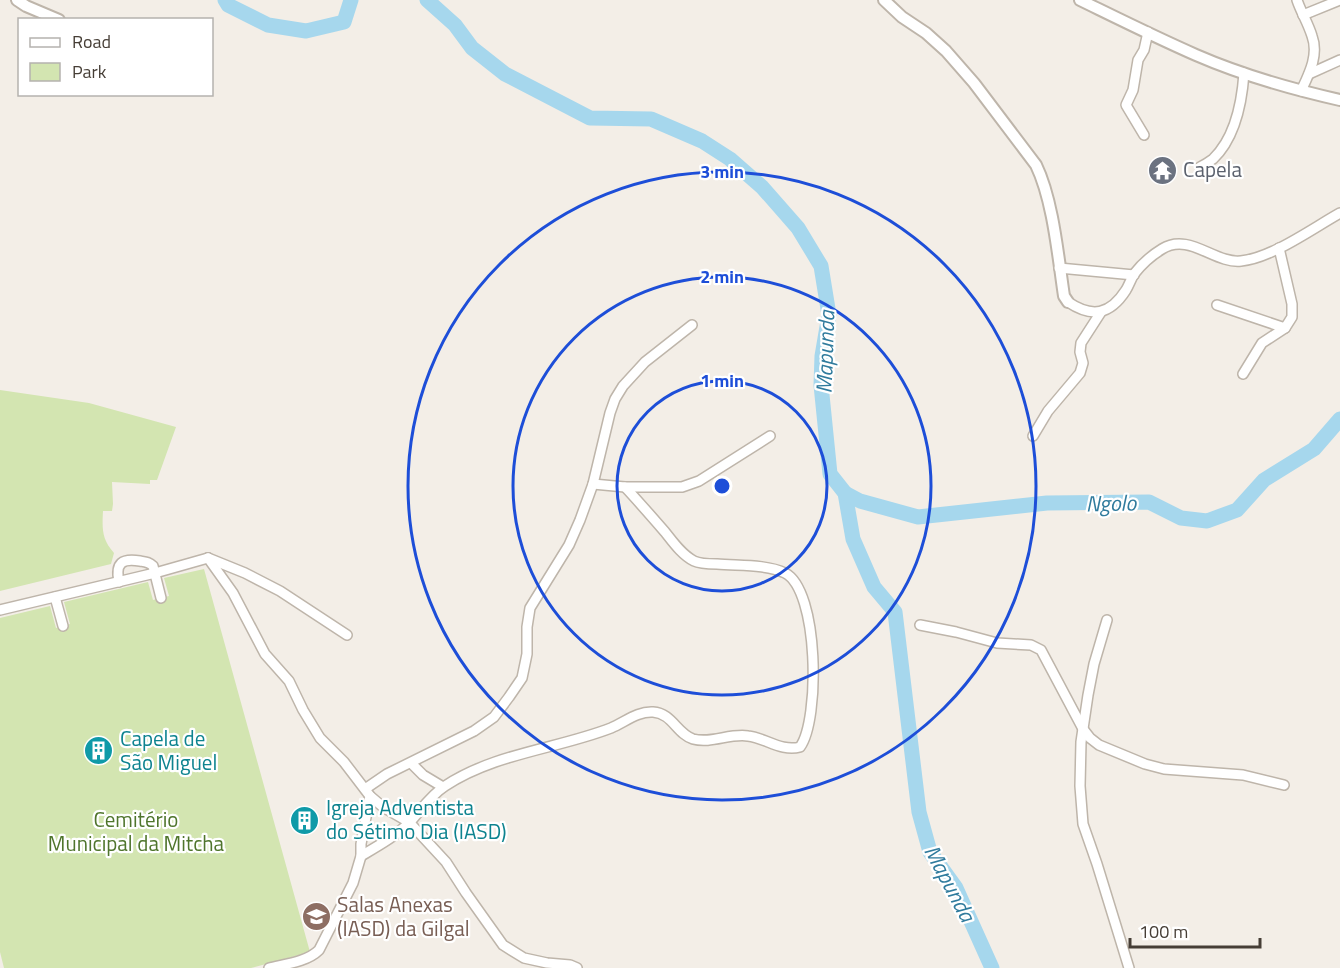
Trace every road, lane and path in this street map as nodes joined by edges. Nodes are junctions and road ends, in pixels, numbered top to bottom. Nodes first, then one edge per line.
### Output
1 (16, 0) edge
2 (884, 0) edge
3 (1080, 0) edge
4 (1297, 0) edge
5 (1340, 0) edge
6 (1303, 15) junction
7 (54, 18) edge
8 (1148, 32) junction
9 (1340, 60) edge
10 (1244, 73) junction
11 (1309, 74) junction
12 (1301, 91) junction
13 (1340, 100) edge
14 (1144, 135) dead end
15 (1200, 167) dead end
16 (1340, 213) edge
17 (1279, 248) junction
18 (1059, 268) junction
19 (1134, 275) junction
20 (1068, 302) joint
21 (1216, 305) dead end
22 (1101, 312) junction
23 (692, 325) dead end
24 (1286, 328) junction
25 (1243, 375) dead end
26 (770, 436) dead end
27 (1033, 436) dead end
28 (593, 484) junction
29 (626, 487) junction
30 (208, 558) junction
31 (155, 573) junction
32 (119, 582) junction
33 (55, 597) junction
34 (161, 598) dead end
35 (0, 610) edge
36 (1107, 620) dead end
37 (920, 625) dead end
38 (63, 626) dead end
39 (347, 635) dead end
40 (1083, 729) junction
41 (411, 763) junction
42 (1284, 785) dead end
43 (443, 787) junction
44 (368, 793) junction
45 (409, 822) junction
46 (361, 856) junction
47 (269, 968) edge
48 (577, 968) edge
49 (1128, 968) edge

1 - 7 street
2 - 18 street
3 - 8 street
4 - 6 street
5 - 6 street
6 - 11 street
8 - 10 street
8 - 14 street
9 - 11 street
10 - 12 street
10 - 15 street
11 - 12 street
12 - 13 street
16 - 17 street
17 - 19 street
17 - 24 street
18 - 19 street
18 - 20 street
19 - 22 street
20 - 22 street
21 - 24 street
22 - 27 street
23 - 28 street
24 - 25 street
26 - 29 street
28 - 29 street
28 - 41 street
29 - 43 street
30 - 31 street
30 - 39 street
30 - 44 street
31 - 32 street
31 - 32 street
31 - 34 street
32 - 33 street
33 - 35 street
33 - 38 street
36 - 40 street
37 - 40 street
40 - 42 street
40 - 49 street
41 - 43 street
41 - 44 street
43 - 45 street
44 - 45 street
44 - 46 street
45 - 46 street
45 - 48 street
46 - 47 street

